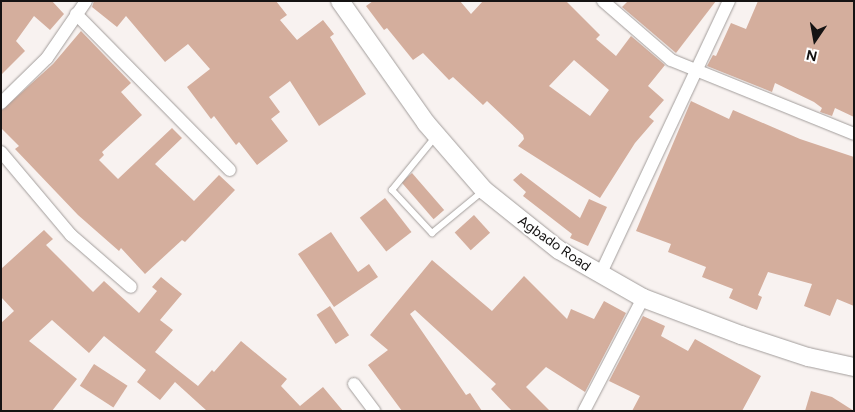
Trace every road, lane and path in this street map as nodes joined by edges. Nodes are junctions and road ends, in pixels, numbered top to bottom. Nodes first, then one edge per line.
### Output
1 (86, 1) edge
2 (340, 1) edge
3 (603, 1) edge
4 (729, 1) edge
5 (76, 14) junction
6 (696, 70) junction
7 (1, 103) edge
8 (854, 134) edge
9 (437, 135) junction
10 (1, 152) edge
11 (230, 170) dead end
12 (484, 190) junction
13 (600, 274) junction
14 (131, 287) dead end
15 (643, 298) junction
16 (854, 367) edge
17 (354, 384) dead end
18 (374, 411) edge
19 (584, 411) edge

1 - 5 street
2 - 9 main road, Agbado Road
3 - 6 street
4 - 6 street
5 - 7 street
5 - 11 street
6 - 8 street
6 - 13 street
9 - 12 main road, Agbado Road
9 - 12 lane
10 - 14 street
12 - 13 main road, Agbado Road
13 - 15 main road, Agbado Road
15 - 16 main road, Agbado Road
15 - 19 street
17 - 18 street

